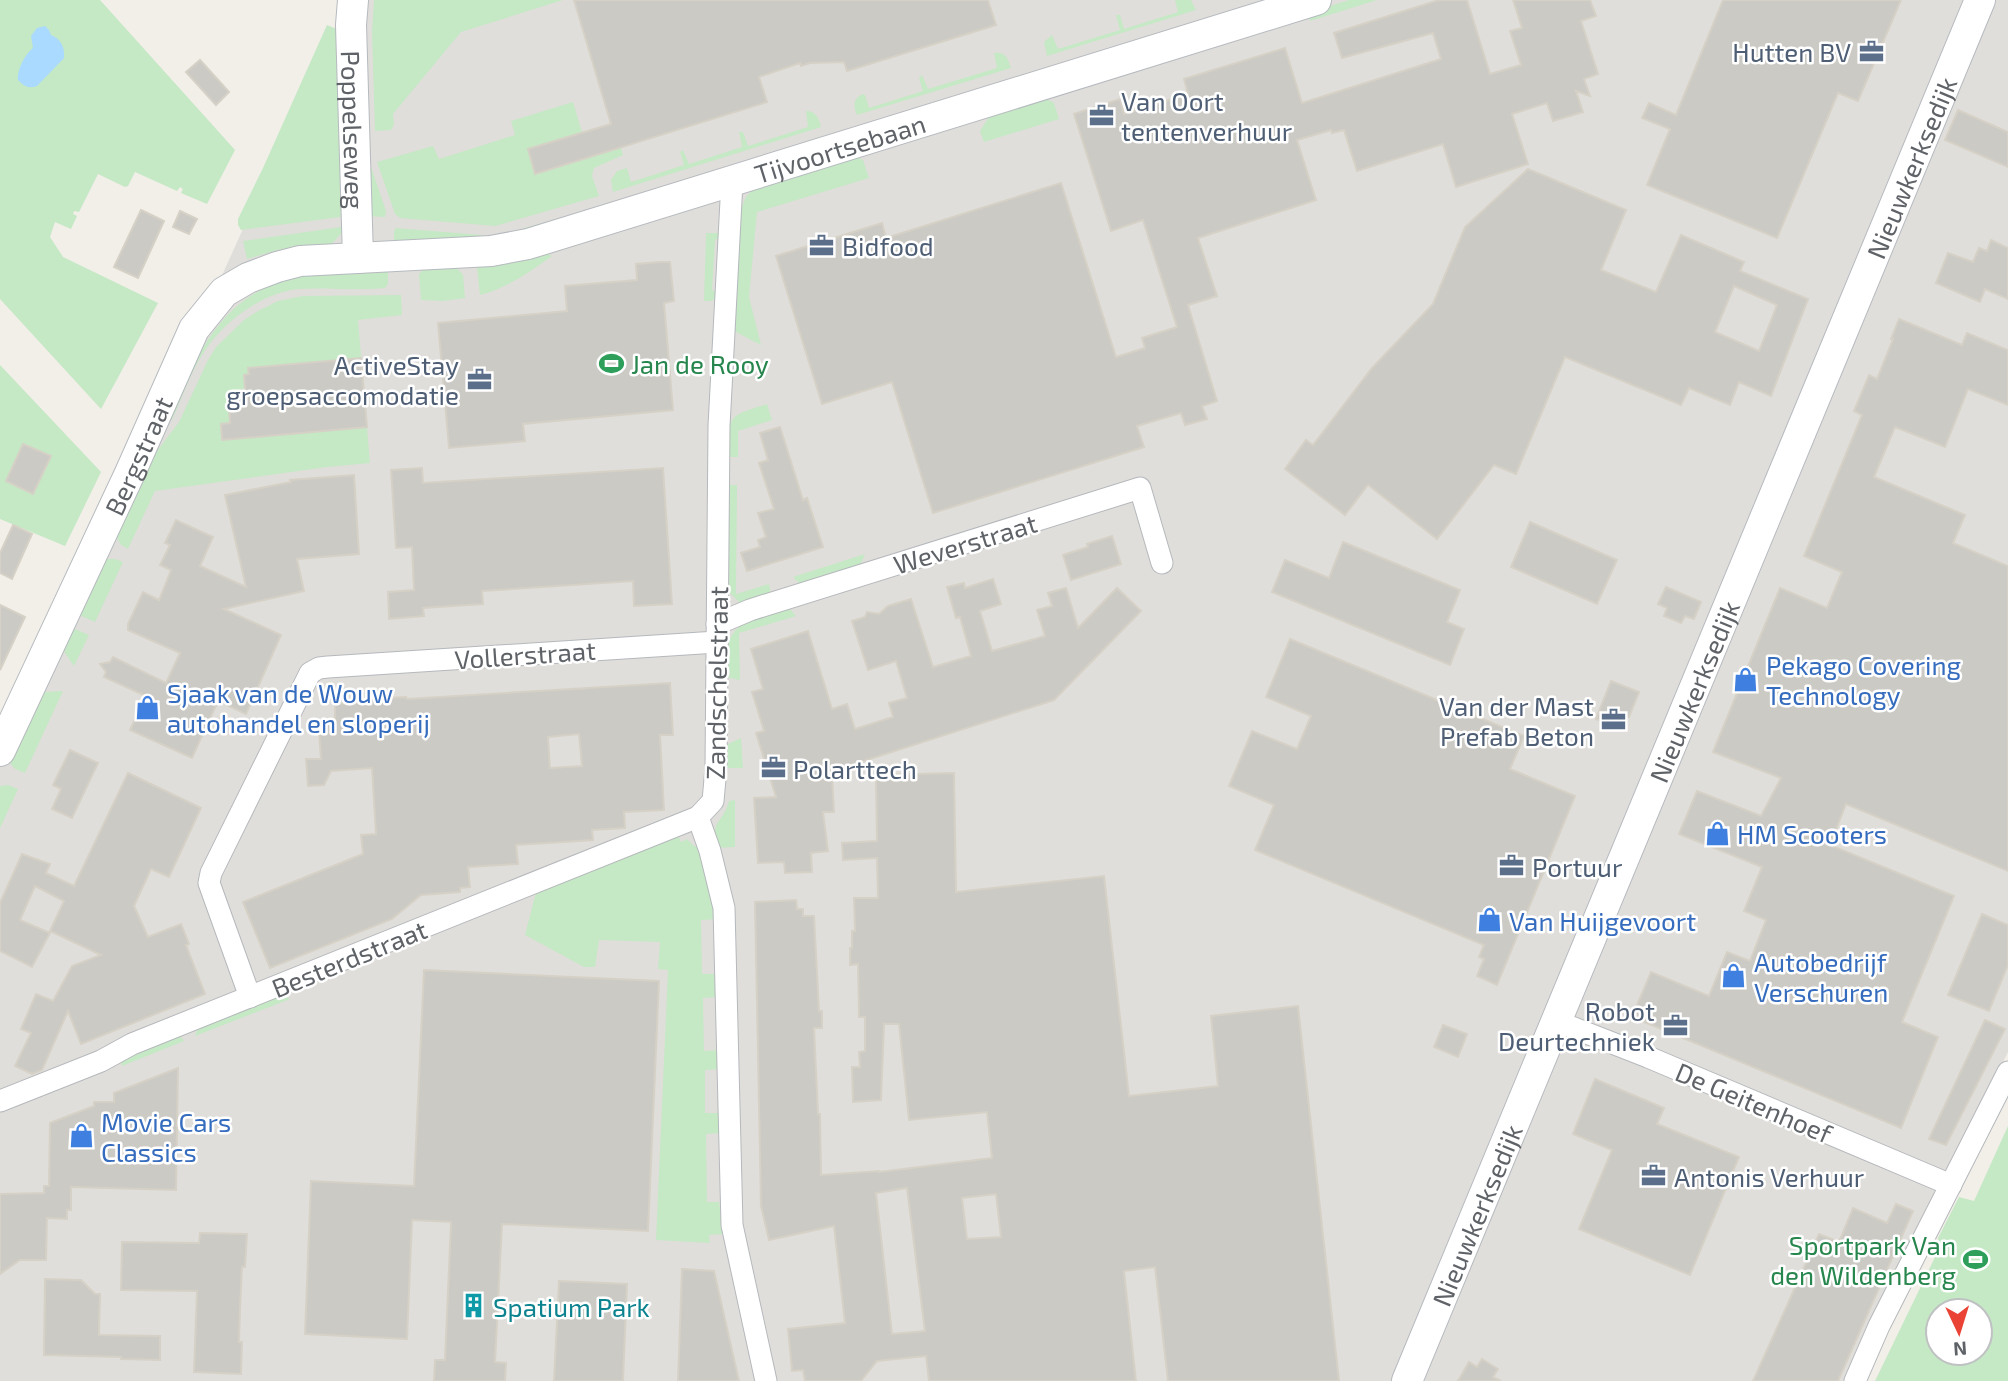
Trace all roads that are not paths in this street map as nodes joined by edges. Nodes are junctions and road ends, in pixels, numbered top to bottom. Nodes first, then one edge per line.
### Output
1 (354, 0) edge
2 (1316, 0) edge
3 (1980, 0) edge
4 (732, 181) junction
5 (358, 258) junction
6 (1162, 563) dead end
7 (717, 633) junction
8 (0, 751) edge
9 (698, 817) junction
10 (250, 997) junction
11 (1556, 1021) junction
12 (2008, 1072) edge
13 (0, 1101) edge
14 (1951, 1185) junction
15 (766, 1381) edge
16 (1407, 1381) edge
17 (1855, 1381) edge

1 - 5 street, Poppelseweg
2 - 4 street, Tijvoortsebaan
3 - 11 street, Nieuwkerksedijk
4 - 5 street, Tijvoortsebaan
4 - 7 street, Zandschelstraat
5 - 8 street, Bergstraat
6 - 7 street, Weverstraat
7 - 9 street, Zandschelstraat
7 - 10 street, Vollerstraat
9 - 10 street, Besterdstraat
9 - 15 street, Zandschelstraat
10 - 13 street, Besterdstraat
11 - 14 street, De Geitenhoef
11 - 16 street, Nieuwkerksedijk
12 - 14 street
14 - 17 street

